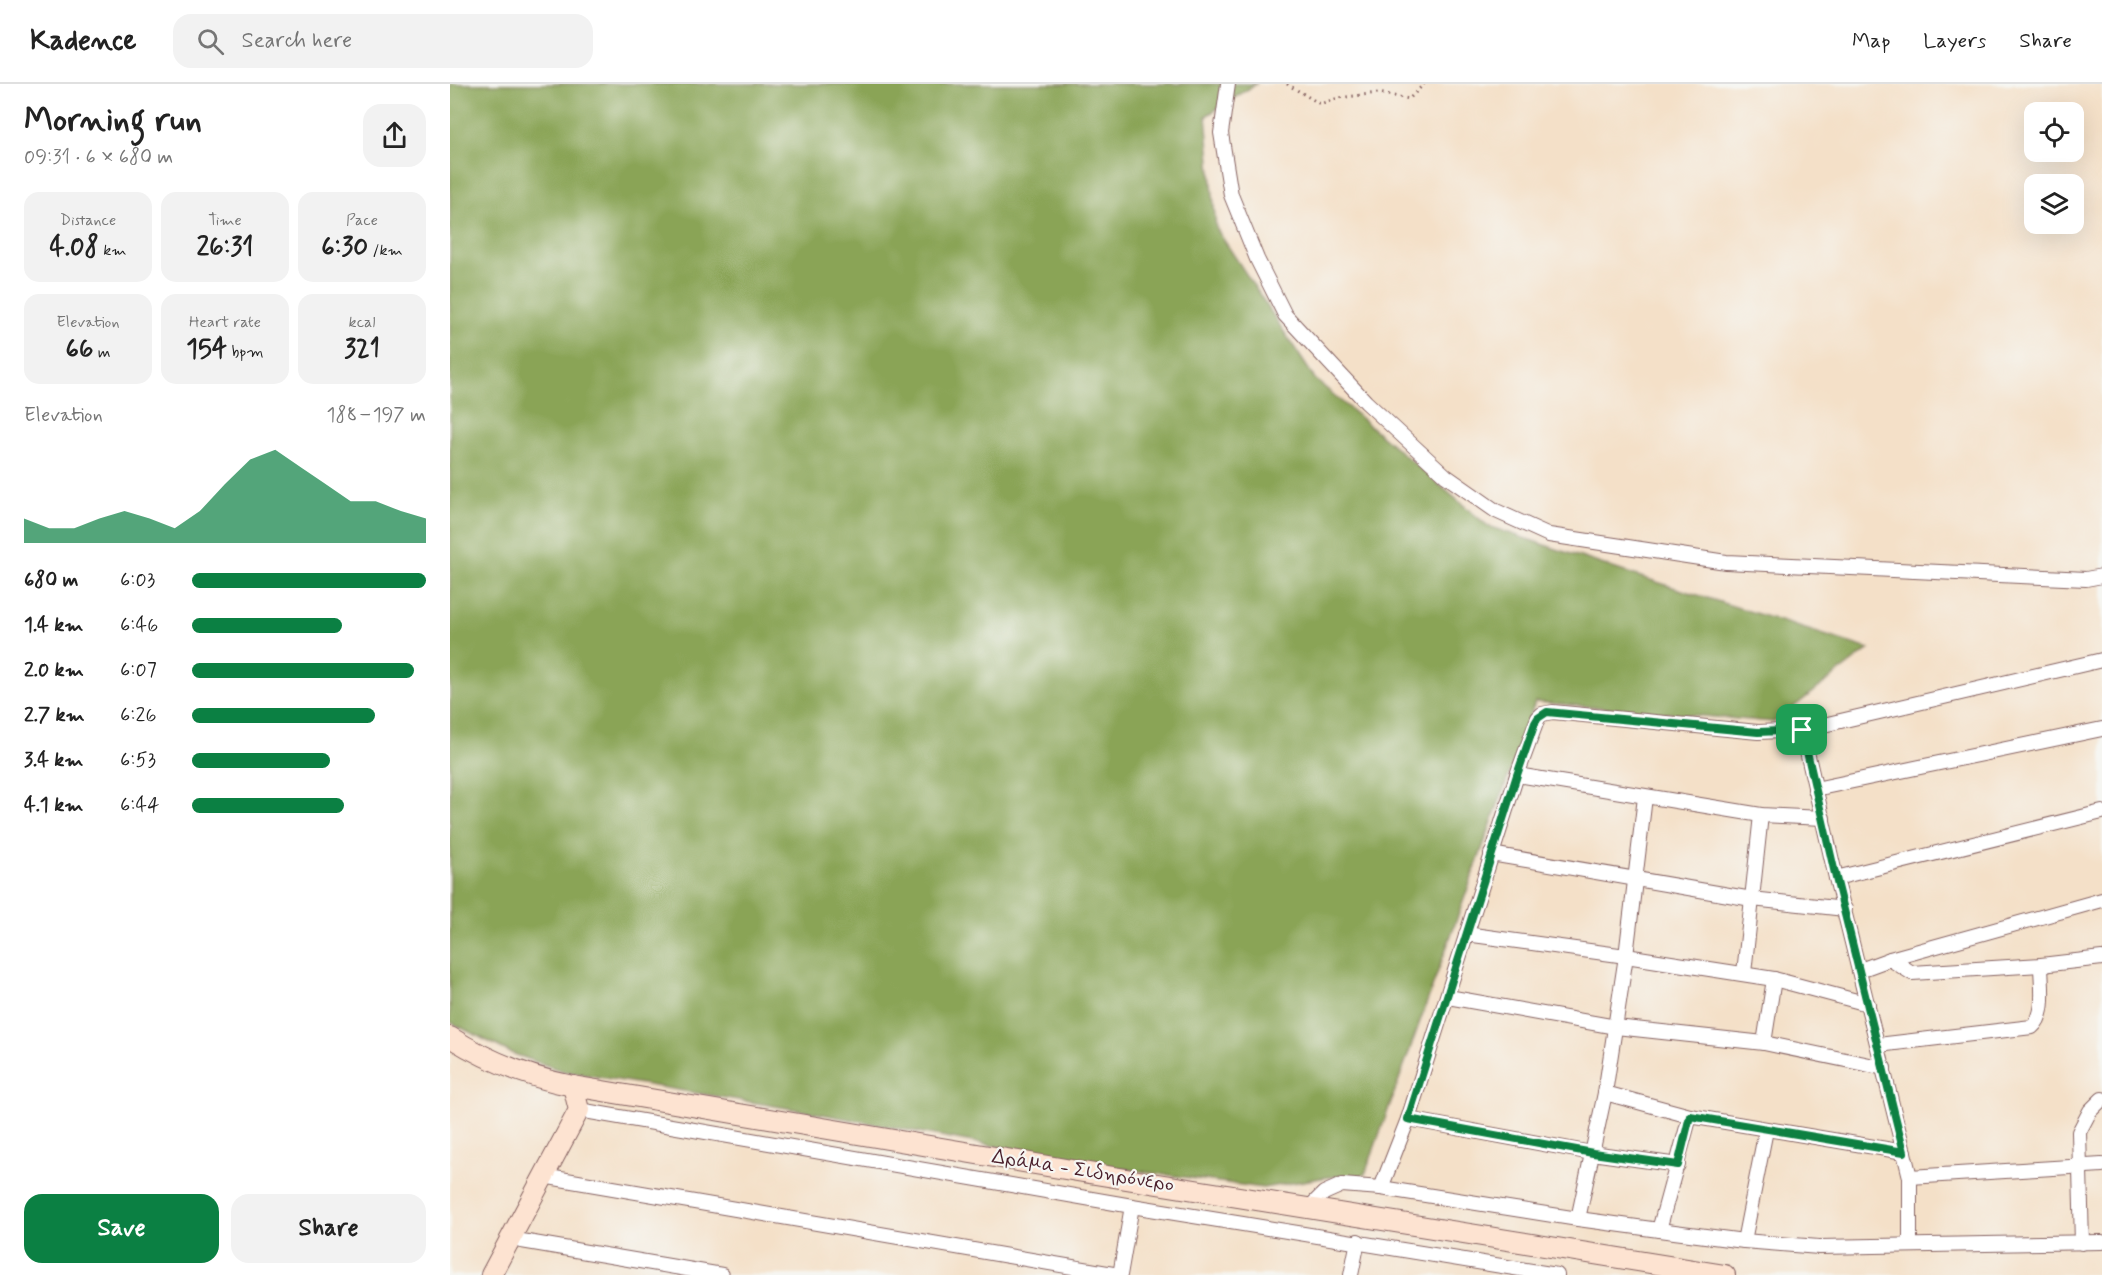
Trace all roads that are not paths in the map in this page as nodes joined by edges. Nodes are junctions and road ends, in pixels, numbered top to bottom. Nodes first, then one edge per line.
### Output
1 (1228, 84) edge
2 (2102, 576) edge
3 (2102, 660) edge
4 (2102, 729) edge
5 (1802, 730) junction
6 (1517, 775) junction
7 (1815, 789) junction
8 (1645, 797) junction
9 (2102, 812) edge
10 (1761, 815) junction
11 (1823, 818) junction
12 (1491, 854) junction
13 (1836, 878) junction
14 (1634, 879) junction
15 (1752, 899) junction
16 (2102, 900) edge
17 (1845, 909) junction
18 (1466, 934) junction
19 (1626, 956) junction
20 (2102, 958) edge
21 (1890, 959) junction
22 (2041, 965) junction
23 (1860, 970) junction
24 (1744, 973) junction
25 (1774, 979) junction
26 (1448, 997) junction
27 (1868, 1004) junction
28 (1616, 1027) junction
29 (450, 1037) edge
30 (1764, 1043) junction
31 (1878, 1045) junction
32 (1884, 1068) junction
33 (573, 1086) junction
34 (1605, 1093) junction
35 (2102, 1099) edge
36 (579, 1110) junction
37 (1690, 1116) junction
38 (1408, 1119) junction
39 (1766, 1130) junction
40 (1904, 1152) junction
41 (1593, 1153) junction
42 (1678, 1165) junction
43 (2102, 1165) edge
44 (2081, 1166) junction
45 (543, 1176) junction
46 (1910, 1177) junction
47 (1381, 1188) junction
48 (1132, 1206) junction
49 (1310, 1207) junction
50 (1578, 1220) junction
51 (1659, 1230) junction
52 (510, 1239) junction
53 (1358, 1241) junction
54 (1744, 1241) junction
55 (2102, 1242) edge
56 (2082, 1243) junction
57 (1910, 1244) junction
58 (1504, 1270) edge
59 (491, 1275) edge
60 (722, 1275) edge
61 (1119, 1275) edge
62 (1351, 1275) edge
63 (1557, 1275) edge
64 (1725, 1275) edge

1 - 2 street
3 - 5 street
4 - 7 street
5 - 6 street
5 - 7 street
6 - 8 street
6 - 12 street
7 - 11 street
8 - 10 street
8 - 14 street
9 - 13 street
10 - 11 street
10 - 15 street
11 - 13 street
12 - 14 street
12 - 18 street
13 - 17 street
14 - 15 street
14 - 19 street
15 - 17 street
15 - 24 street
16 - 21 street
17 - 23 street
18 - 19 street
18 - 26 street
19 - 24 street
19 - 28 street
20 - 22 street
21 - 22 street
21 - 23 street
22 - 31 street
23 - 27 street
24 - 25 street
25 - 27 street
25 - 30 street
26 - 28 street
26 - 38 street
27 - 31 street
28 - 30 street
28 - 34 street
29 - 33 street, Δράμα - Σιδηρόνερο
30 - 32 street
31 - 32 street
32 - 40 street
33 - 36 street
33 - 49 street, Δράμα - Σιδηρόνερο
34 - 37 street
34 - 41 street
35 - 44 street
36 - 45 street
36 - 48 street
37 - 39 street
37 - 42 street
38 - 41 street
38 - 47 street
39 - 40 street
39 - 54 street
40 - 46 street
41 - 42 street
41 - 50 street
42 - 51 street
43 - 44 street
44 - 46 street
44 - 56 street
45 - 52 street
45 - 61 street
46 - 57 street
47 - 49 street
47 - 50 street
48 - 53 street
48 - 61 street
49 - 64 street, Δράμα - Σιδηρόνερο
50 - 51 street
51 - 54 street
52 - 59 street
52 - 60 street
53 - 58 street
53 - 62 street
54 - 57 street
55 - 56 street
56 - 57 street
58 - 63 street

